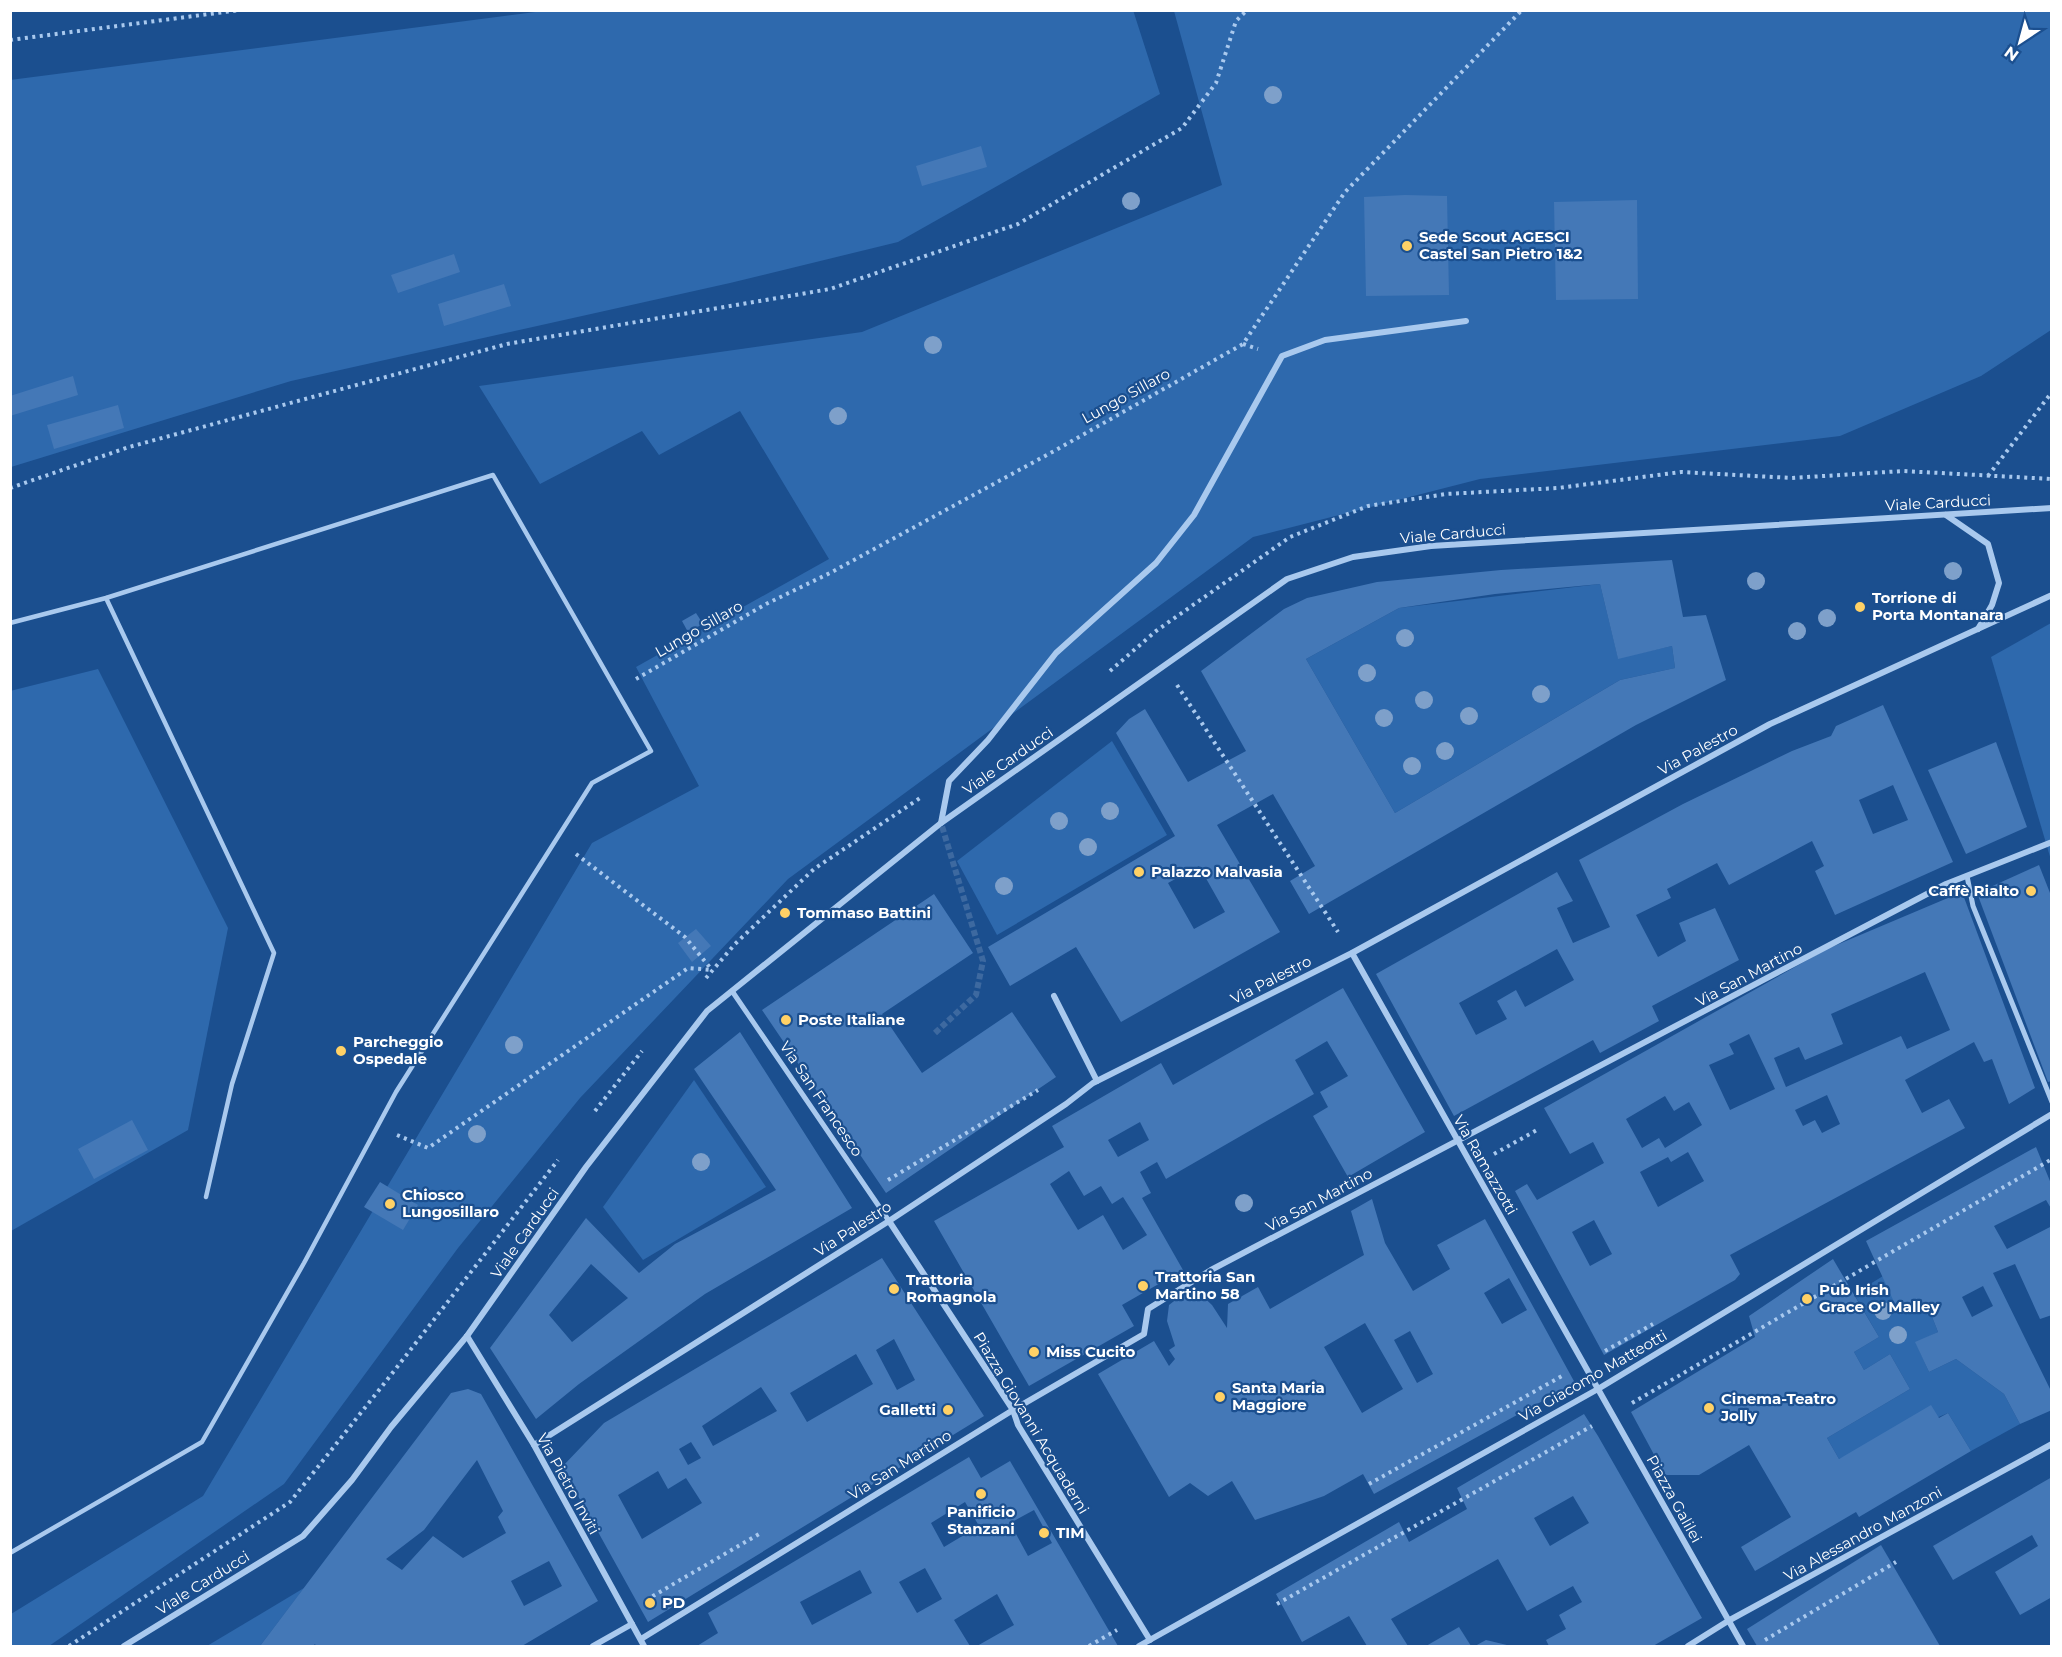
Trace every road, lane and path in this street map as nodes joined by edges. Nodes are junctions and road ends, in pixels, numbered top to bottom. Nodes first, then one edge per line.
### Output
1 (240, 10) edge
2 (1247, 10) edge
3 (1522, 10) edge
4 (10, 40) edge
5 (1466, 321) dead end
6 (2052, 392) edge
7 (1988, 476) junction
8 (2052, 479) edge
9 (10, 488) edge
10 (2050, 509) edge
11 (1946, 515) junction
12 (2052, 595) edge
13 (106, 598) junction
14 (10, 623) edge
15 (1978, 629) junction
16 (1164, 666) junction
17 (1103, 676) dead end
18 (637, 678) dead end
19 (950, 781) junction
20 (941, 823) junction
21 (2052, 842) edge
22 (577, 855) dead end
23 (1967, 876) junction
24 (1352, 953) junction
25 (688, 968) dead end
26 (712, 970) junction
27 (705, 979) dead end
28 (732, 991) junction
29 (1054, 996) dead end
30 (647, 1045) dead end
31 (1097, 1081) junction
32 (1047, 1084) dead end
33 (2052, 1102) edge
34 (2052, 1114) edge
35 (591, 1116) dead end
36 (378, 1126) junction
37 (1458, 1142) junction
38 (563, 1153) dead end
39 (2052, 1159) edge
40 (869, 1191) junction
41 (206, 1197) dead end
42 (889, 1221) junction
43 (467, 1336) junction
44 (1598, 1389) junction
45 (1013, 1410) junction
46 (1613, 1414) junction
47 (2052, 1444) edge
48 (534, 1445) junction
49 (10, 1553) edge
50 (1896, 1562) dead end
51 (1277, 1604) dead end
52 (1728, 1621) junction
53 (632, 1624) junction
54 (641, 1639) junction
55 (1150, 1640) junction
56 (1764, 1640) dead end
57 (69, 1647) edge
58 (124, 1647) edge
59 (593, 1647) edge
60 (644, 1647) edge
61 (1139, 1647) edge
62 (1688, 1647) edge
63 (1743, 1647) edge

1 - 4 path
2 - 9 path
3 - 18 path, Lungo Sillaro
5 - 19 street, Viale Carducci
6 - 7 path
7 - 8 path
7 - 17 path
10 - 11 street, Viale Carducci
11 - 15 street
11 - 16 street, Viale Carducci
12 - 15 street, Via Palestro
13 - 14 lane
13 - 36 lane
13 - 41 lane
15 - 24 street, Via Palestro
16 - 20 street, Viale Carducci
16 - 24 path
19 - 20 street, Viale Carducci
19 - 26 path
20 - 28 street, Viale Carducci
21 - 23 street, Via San Martino
22 - 26 path
23 - 33 street
23 - 37 street, Via San Martino
24 - 31 street, Via Palestro
24 - 37 street, Via Ramazzotti
25 - 36 path
26 - 27 path
28 - 40 street, Via San Francesco
28 - 43 street, Viale Carducci
29 - 31 street
30 - 35 path
31 - 42 street, Via Palestro
32 - 40 path
34 - 44 street, Via Giacomo Matteotti
36 - 49 lane
37 - 44 street, Via Ramazzotti
37 - 45 street, Via San Martino
38 - 57 path
39 - 46 path
40 - 42 street, Via San Francesco
42 - 45 street, Piazza Giovanni Acquaderni
42 - 48 street, Via Palestro
43 - 48 street, Via Pietro Inviti
43 - 58 street, Viale Carducci
44 - 46 street, Piazza Galilei
44 - 55 street, Via Giacomo Matteotti
45 - 54 street, Via San Martino
45 - 55 street, Piazza Giovanni Acquaderni
46 - 51 path
46 - 52 street, Piazza Galilei
47 - 52 street, Via Alessandro Manzoni
48 - 53 street, Via Pietro Inviti
50 - 56 path
52 - 62 street, Via Alessandro Manzoni
52 - 63 street
53 - 54 street, Via Pietro Inviti
53 - 59 street
54 - 60 street, Via Pietro Inviti
55 - 61 street, Via Giacomo Matteotti

